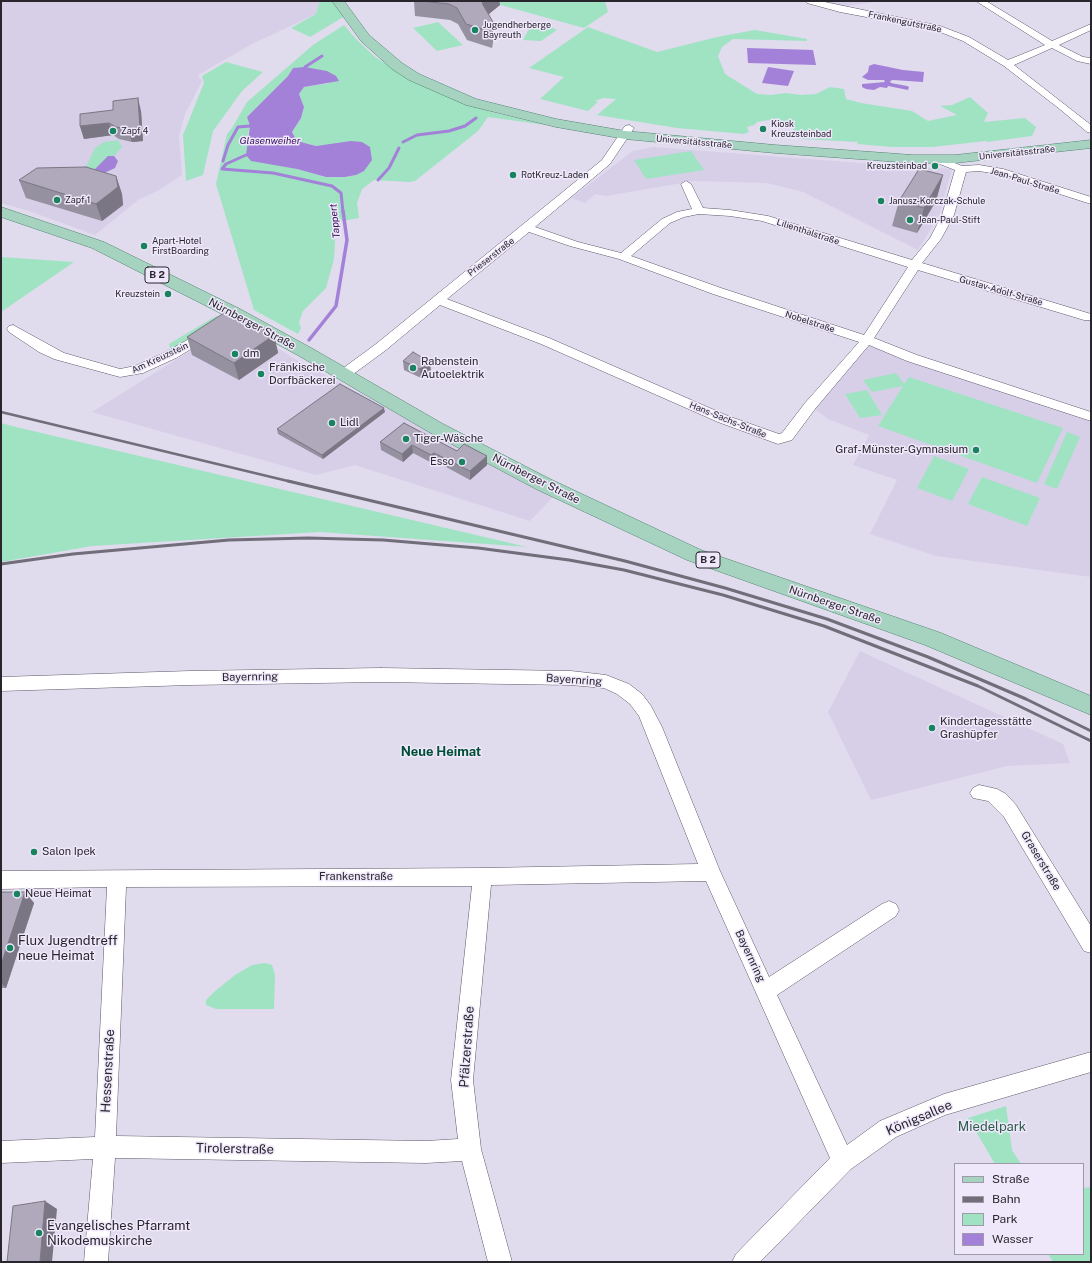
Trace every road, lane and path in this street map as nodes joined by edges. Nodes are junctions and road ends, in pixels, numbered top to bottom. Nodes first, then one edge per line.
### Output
1 (338, 1) edge
2 (810, 1) edge
3 (980, 1) edge
4 (355, 14) edge
5 (1091, 27) edge
6 (1052, 45) junction
7 (1080, 59) junction
8 (1091, 61) edge
9 (1007, 64) junction
10 (1091, 68) edge
11 (1091, 130) edge
12 (627, 132) junction
13 (1091, 135) edge
14 (1091, 144) edge
15 (936, 159) junction
16 (961, 169) junction
17 (686, 184) dead end
18 (1091, 201) edge
19 (1, 212) edge
20 (699, 212) junction
21 (528, 228) junction
22 (623, 257) junction
23 (914, 266) junction
24 (438, 300) junction
25 (1088, 317) dead end
26 (228, 323) junction
27 (12, 329) dead end
28 (866, 340) junction
29 (343, 375) junction
30 (1091, 417) edge
31 (1, 684) edge
32 (1091, 706) edge
33 (979, 793) dead end
34 (711, 872) junction
35 (482, 877) junction
36 (117, 879) junction
37 (1, 880) edge
38 (889, 910) dead end
39 (1091, 944) edge
40 (766, 991) junction
41 (1091, 1062) edge
42 (105, 1148) junction
43 (470, 1149) junction
44 (1, 1152) edge
45 (843, 1160) junction
46 (96, 1262) edge
47 (500, 1262) edge
48 (744, 1262) edge

1 - 4 main road, Universitätsstraße
2 - 9 street, Frankengutstraße
3 - 6 street
4 - 12 main road, Universitätsstraße
5 - 6 street
6 - 7 street
6 - 9 street
7 - 8 street
7 - 10 street
9 - 11 street, Frankengutstraße
12 - 13 main road, Universitätsstraße
12 - 15 main road, Universitätsstraße
12 - 21 street, Prieserstraße
14 - 15 main road, Universitätsstraße
15 - 16 street, Jean-Paul-Straße
16 - 18 street, Jean-Paul-Straße
16 - 23 street, Hans-Sachs-Straße
17 - 20 street
19 - 26 main road, Nürnberger Straße / B 2
20 - 22 street, Lilienthalstraße
20 - 23 street, Lilienthalstraße
21 - 22 street, Nobelstraße
21 - 24 street, Prieserstraße
22 - 28 street, Nobelstraße
23 - 25 street, Gustav-Adolf-Straße
23 - 28 street, Hans-Sachs-Straße
24 - 28 street, Hans-Sachs-Straße
24 - 29 street, Prieserstraße
26 - 27 street, Am Kreuzstein
26 - 29 main road, Nürnberger Straße / B 2
28 - 30 street, Nobelstraße
29 - 32 main road, Nürnberger Straße / B 2
31 - 34 street, Bayernring
33 - 39 street, Graserstraße
34 - 35 street, Frankenstraße
34 - 40 street, Bayernring
35 - 36 street, Frankenstraße
35 - 43 street, Pfälzerstraße
36 - 37 street, Frankenstraße
36 - 42 street, Hessenstraße
38 - 40 street
40 - 45 street, Bayernring
41 - 45 street, Königsallee
42 - 43 street, Tirolerstraße
42 - 44 street, Tirolerstraße
42 - 46 street, Hessenstraße
43 - 47 street, Pfälzerstraße
45 - 48 street, Königsallee

